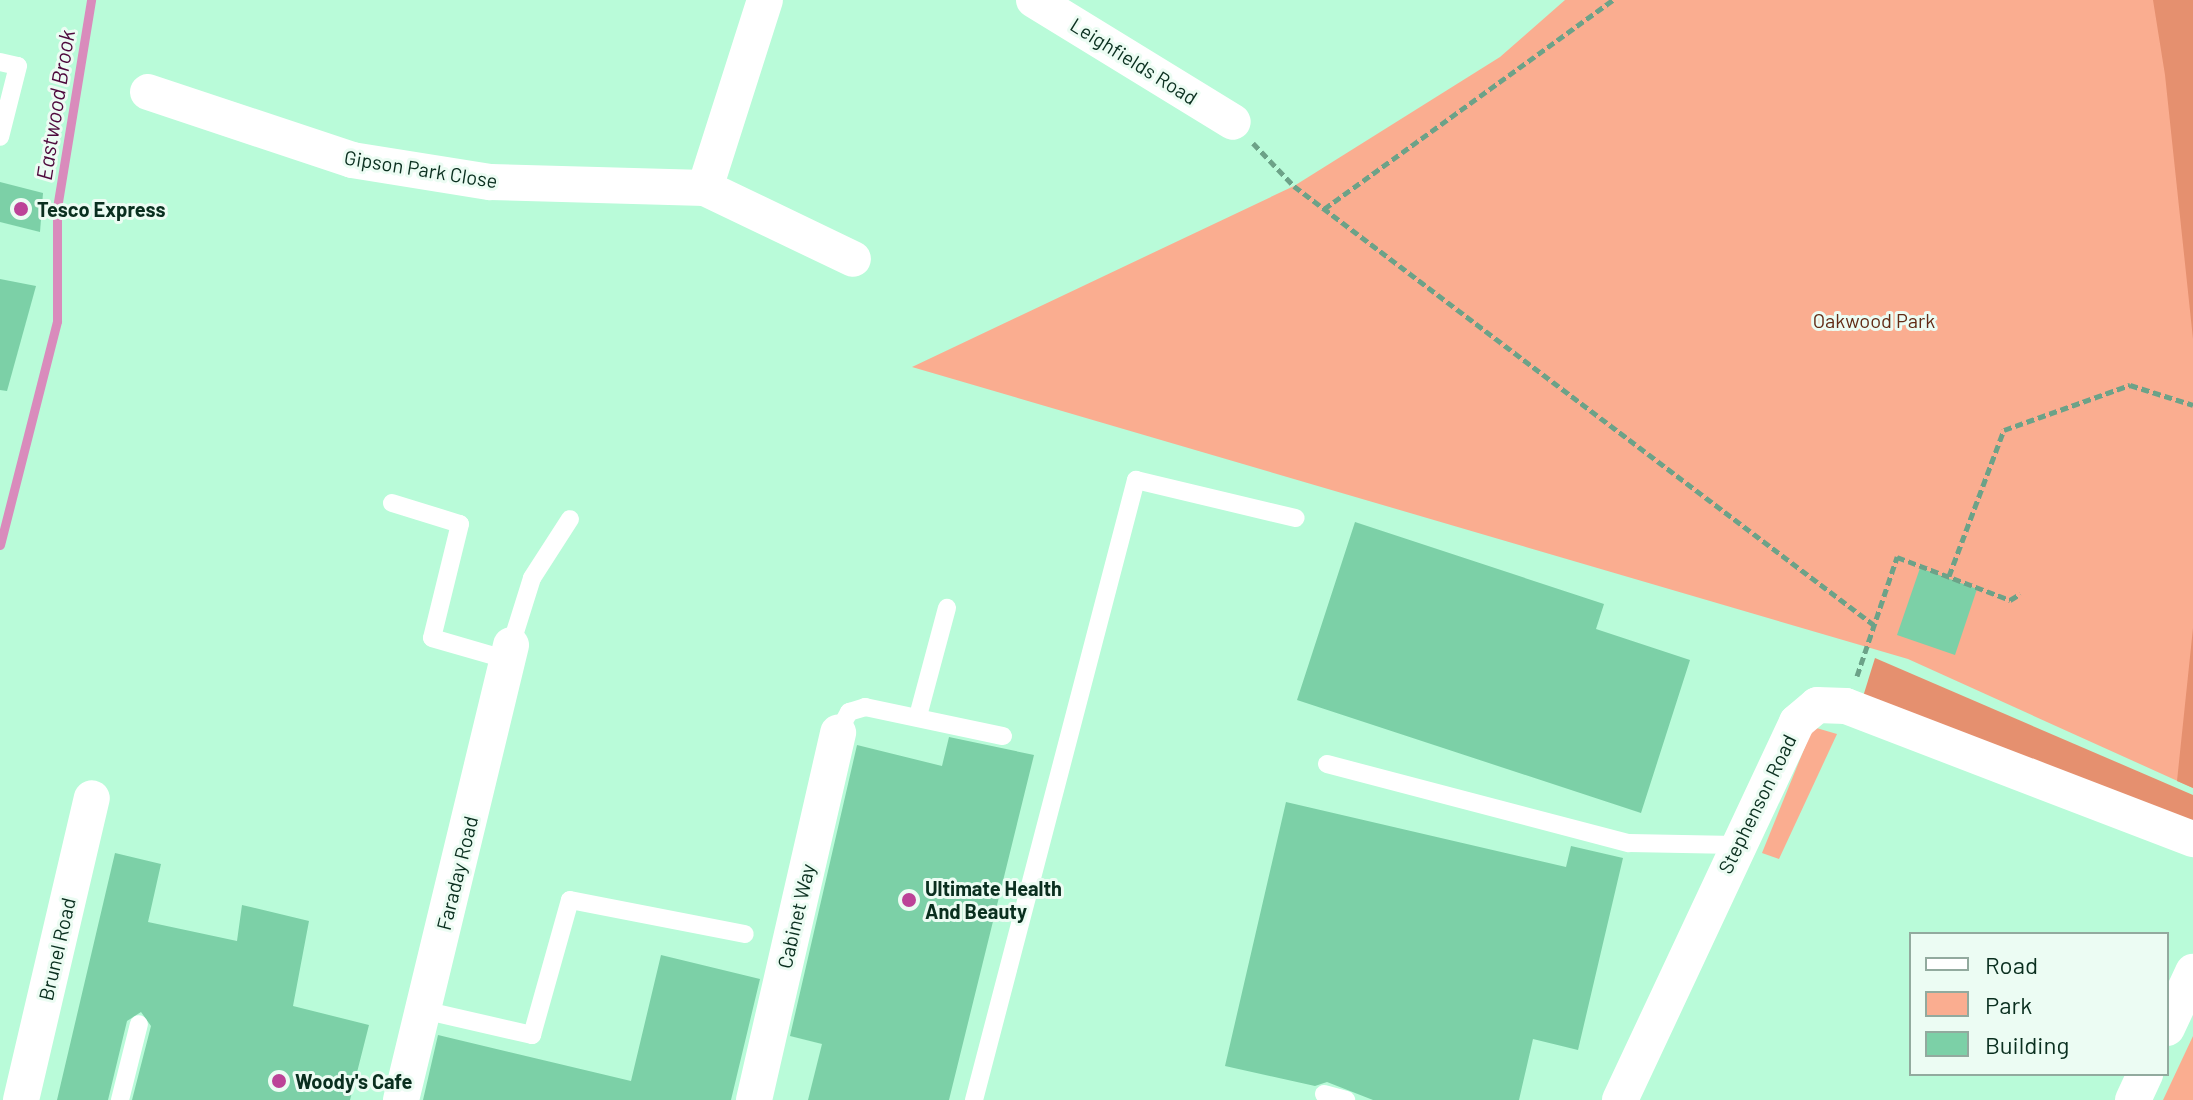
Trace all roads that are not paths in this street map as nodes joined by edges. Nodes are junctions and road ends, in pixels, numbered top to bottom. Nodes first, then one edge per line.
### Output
1 (765, 0) edge
2 (1034, 0) edge
3 (0, 62) edge
4 (148, 92) dead end
5 (1233, 122) road end
6 (0, 137) edge
7 (705, 188) junction
8 (853, 259) dead end
9 (392, 503) dead end
10 (1296, 518) dead end
11 (570, 519) dead end
12 (947, 608) dead end
13 (510, 653) junction
14 (918, 716) junction
15 (838, 732) joint
16 (1003, 736) dead end
17 (1327, 764) dead end
18 (92, 798) dead end
19 (2193, 839) edge
20 (1736, 845) junction
21 (745, 934) dead end
22 (2193, 972) edge
23 (423, 1010) junction
24 (139, 1024) dead end
25 (2169, 1024) edge
26 (2144, 1076) edge
27 (1324, 1094) dead end
28 (21, 1100) edge
29 (120, 1100) edge
30 (401, 1100) edge
31 (754, 1100) edge
32 (974, 1100) edge
33 (1346, 1100) edge
34 (1620, 1100) edge
35 (2133, 1100) edge

1 - 7 street
2 - 5 street, Leighfields Road
3 - 6 lane
4 - 7 street, Gipson Park Close
7 - 8 street, Gipson Park Close
9 - 13 lane
10 - 32 lane
11 - 13 lane
12 - 14 lane
13 - 23 street, Faraday Road
14 - 15 lane
14 - 16 lane
15 - 31 street, Cabinet Way
17 - 20 lane
18 - 28 street, Brunel Road
19 - 20 street, Stephenson Road
20 - 34 street, Stephenson Road
21 - 23 lane
22 - 25 street
23 - 30 street, Faraday Road
24 - 29 lane
26 - 35 street
27 - 33 lane

